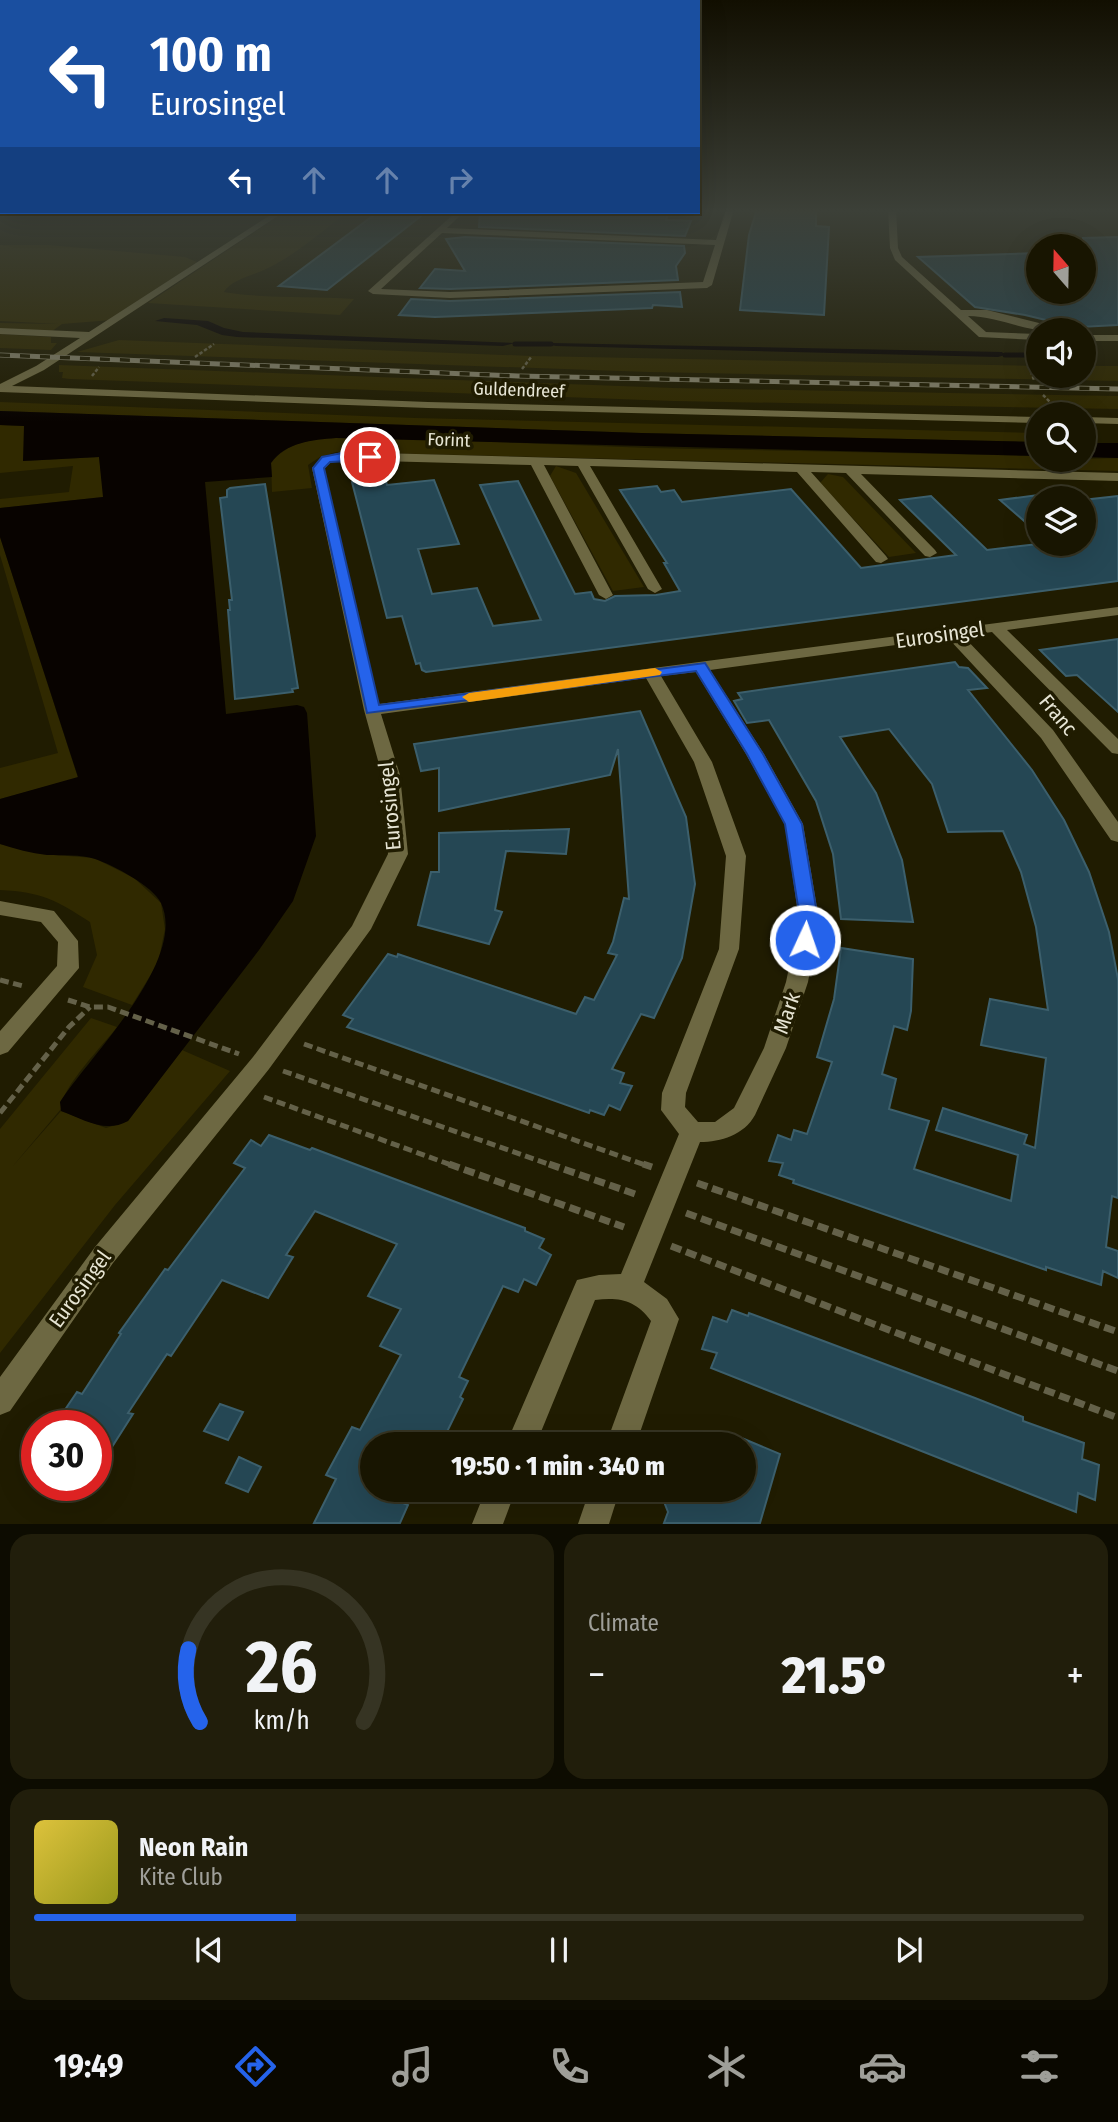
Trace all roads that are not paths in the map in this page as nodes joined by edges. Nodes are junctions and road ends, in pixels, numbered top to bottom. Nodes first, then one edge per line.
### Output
1 (175, 280) edge
2 (385, 280) edge
3 (709, 280) edge
4 (922, 280) edge
5 (958, 313) junction
6 (1026, 322) edge
7 (0, 331) edge
8 (91, 335) junction
9 (1026, 337) edge
10 (1096, 338) edge
11 (1118, 338) edge
12 (0, 388) edge
13 (1026, 420) edge
14 (1096, 420) edge
15 (1118, 421) edge
16 (536, 462) junction
17 (582, 463) junction
18 (802, 470) junction
19 (851, 471) junction
20 (1118, 477) edge
21 (930, 553) dead end
22 (881, 559) dead end
23 (655, 589) dead end
24 (606, 595) dead end
25 (1118, 611) edge
26 (995, 627) junction
27 (952, 633) junction
28 (700, 666) junction
29 (651, 673) junction
30 (372, 710) junction
31 (1118, 749) edge
32 (1118, 836) edge
33 (0, 908) edge
34 (0, 1046) edge
35 (692, 1132) junction
36 (629, 1287) junction
37 (0, 1401) edge
38 (526, 1432) edge
39 (625, 1432) edge
40 (496, 1502) edge
41 (601, 1502) edge
42 (487, 1524) edge
43 (593, 1524) edge

1 - 8 street
2 - 3 street
4 - 5 street
5 - 6 street
5 - 9 street
7 - 8 street
8 - 12 street
10 - 11 street
12 - 13 street, Guldendreef
14 - 15 street
16 - 17 street, Forint
16 - 24 street
16 - 30 street, Forint
17 - 18 street, Forint
17 - 23 street
18 - 19 street, Forint
18 - 22 street
19 - 20 street, Forint
19 - 21 street
25 - 26 street, Eurosingel
26 - 27 street, Eurosingel
26 - 31 street, Franc
27 - 28 street, Eurosingel
27 - 32 street, Franc
28 - 29 street, Eurosingel
28 - 35 street, Mark
29 - 30 street, Eurosingel
29 - 35 street
30 - 37 street, Eurosingel
33 - 34 street
35 - 36 street
36 - 38 street
36 - 39 street
40 - 42 street
41 - 43 street

